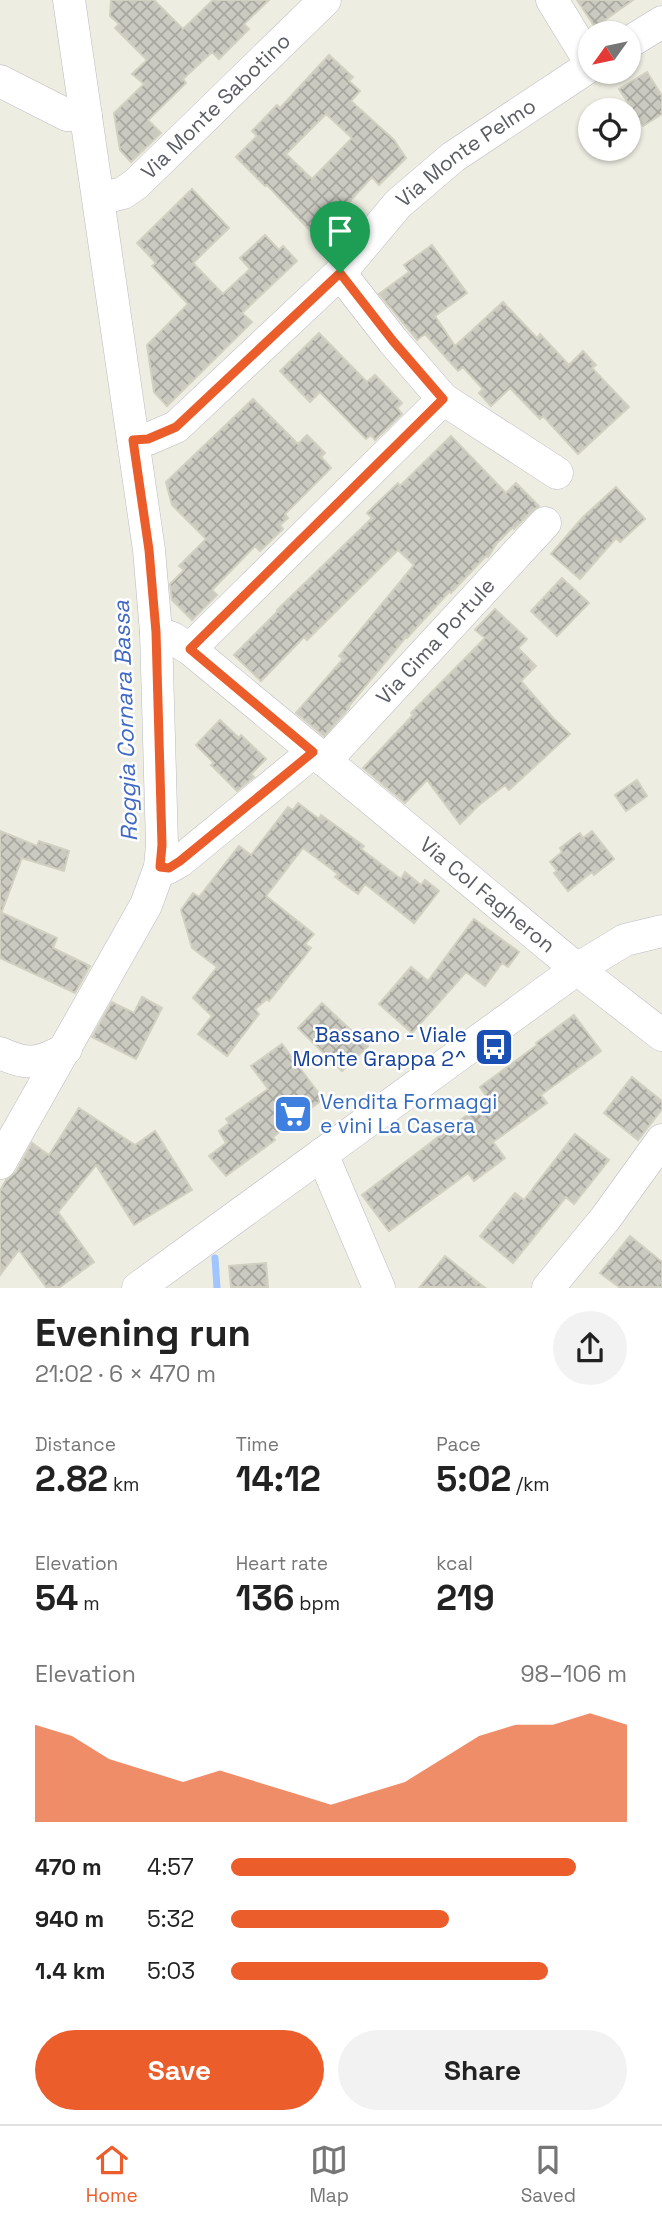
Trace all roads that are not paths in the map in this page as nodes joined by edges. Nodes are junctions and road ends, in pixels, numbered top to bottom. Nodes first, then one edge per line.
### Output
1 (69, 0) edge
2 (325, 0) edge
3 (552, 0) edge
4 (662, 22) edge
5 (641, 35) edge
6 (578, 44) edge
7 (578, 72) edge
8 (0, 81) edge
9 (86, 116) junction
10 (99, 199) junction
11 (340, 273) junction
12 (443, 399) junction
13 (133, 440) junction
14 (557, 473) dead end
15 (545, 523) dead end
16 (156, 632) junction
17 (190, 649) junction
18 (319, 757) junction
19 (160, 867) junction
20 (662, 912) edge
21 (662, 931) edge
22 (625, 940) junction
23 (577, 969) junction
24 (662, 1035) edge
25 (66, 1049) junction
26 (10, 1058) edge
27 (29, 1110) junction
28 (662, 1140) edge
29 (322, 1154) junction
30 (0, 1163) edge
31 (138, 1287) edge
32 (379, 1287) edge
33 (548, 1287) edge

1 - 9 street
2 - 10 street, Via Monte Sabotino
3 - 6 street
4 - 5 street
7 - 11 street, Via Monte Pelmo
8 - 9 street
9 - 10 street
10 - 13 street
11 - 12 street
11 - 13 street, Via Monte Pelmo
12 - 14 street
12 - 17 street
13 - 16 street
15 - 18 street, Via Cima Portule
16 - 17 street, Via Col Fagheron
16 - 19 street
17 - 18 street, Via Col Fagheron
18 - 19 street
18 - 23 street, Via Col Fagheron
19 - 25 street
20 - 22 street
21 - 22 street
22 - 23 street
23 - 24 street, Via Col Fagheron
23 - 29 street
25 - 26 street
25 - 27 street
26 - 27 street
27 - 30 street
28 - 33 street
29 - 31 street
29 - 32 street

